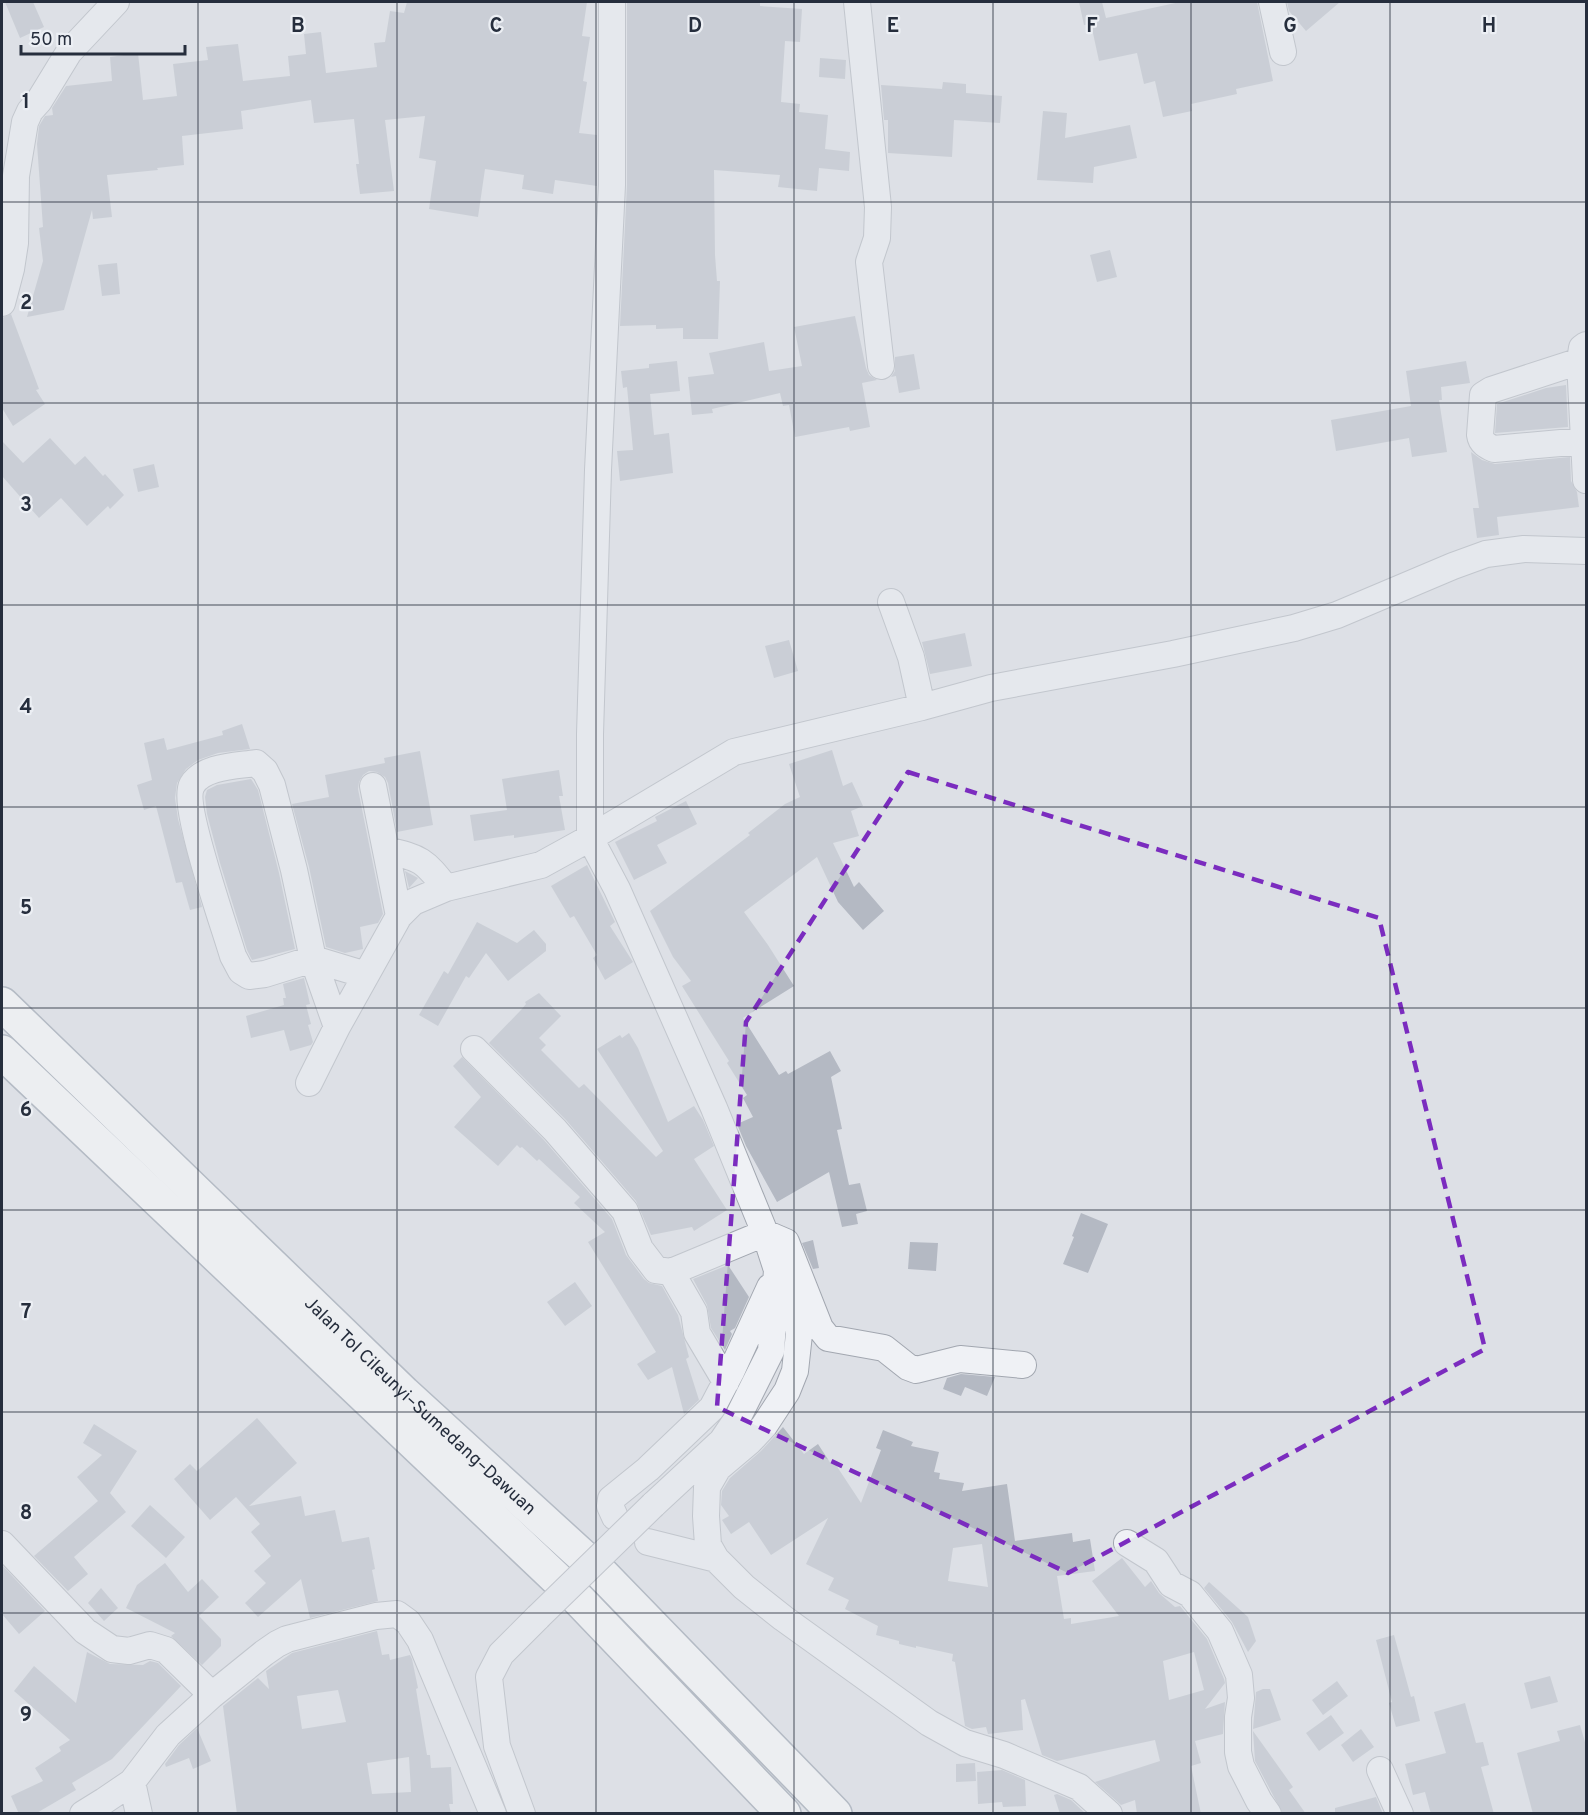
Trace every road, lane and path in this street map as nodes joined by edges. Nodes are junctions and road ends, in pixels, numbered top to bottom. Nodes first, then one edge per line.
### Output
1 (116, 2) edge
2 (612, 2) edge
3 (856, 2) edge
4 (1272, 2) edge
5 (1283, 52) dead end
6 (2, 303) edge
7 (1583, 353) edge
8 (881, 366) dead end
9 (1583, 441) junction
10 (1587, 480) edge
11 (1587, 551) edge
12 (891, 602) dead end
13 (922, 707) junction
14 (373, 786) dead end
15 (590, 838) junction
16 (386, 850) junction
17 (446, 888) junction
18 (399, 916) junction
19 (313, 959) junction
20 (366, 975) junction
21 (2, 1004) edge
22 (337, 1027) junction
23 (474, 1049) dead end
24 (2, 1052) edge
25 (309, 1083) dead end
26 (765, 1233) junction
27 (777, 1270) junction
28 (671, 1272) junction
29 (1023, 1365) dead end
30 (726, 1383) junction
31 (615, 1517) dead end
32 (648, 1542) dead end
33 (1128, 1543) dead end
34 (2, 1544) edge
35 (716, 1559) junction
36 (212, 1695) junction
37 (1380, 1770) dead end
38 (132, 1782) junction
39 (513, 1790) junction
40 (490, 1807) edge
41 (83, 1814) edge
42 (140, 1814) edge
43 (522, 1814) edge
44 (784, 1814) edge
45 (835, 1814) edge
46 (1109, 1814) edge
47 (1268, 1814) edge
48 (1400, 1814) edge

1 - 6 street
2 - 15 street
3 - 8 street
4 - 5 street
7 - 9 street
7 - 9 street
9 - 10 street
11 - 13 street
12 - 13 street
13 - 15 street
14 - 16 street
15 - 17 street
15 - 26 street
16 - 17 street
16 - 18 street
17 - 18 street
18 - 20 street
19 - 19 street
19 - 20 street
19 - 22 street
20 - 22 street
21 - 45 highway, Jalan Tol Cileunyi–Sumedang–Dawuan
22 - 25 street
23 - 28 street
24 - 44 highway, Jalan Tol Cileunyi–Sumedang–Dawuan
26 - 27 street
26 - 28 street
26 - 29 street
27 - 30 street
27 - 35 street
27 - 39 street, bridge
28 - 30 street
30 - 31 street
32 - 35 street
33 - 47 street
34 - 36 street
35 - 46 street
36 - 38 street
36 - 40 street
37 - 48 street
38 - 41 street
38 - 42 street
39 - 40 street
39 - 43 street

